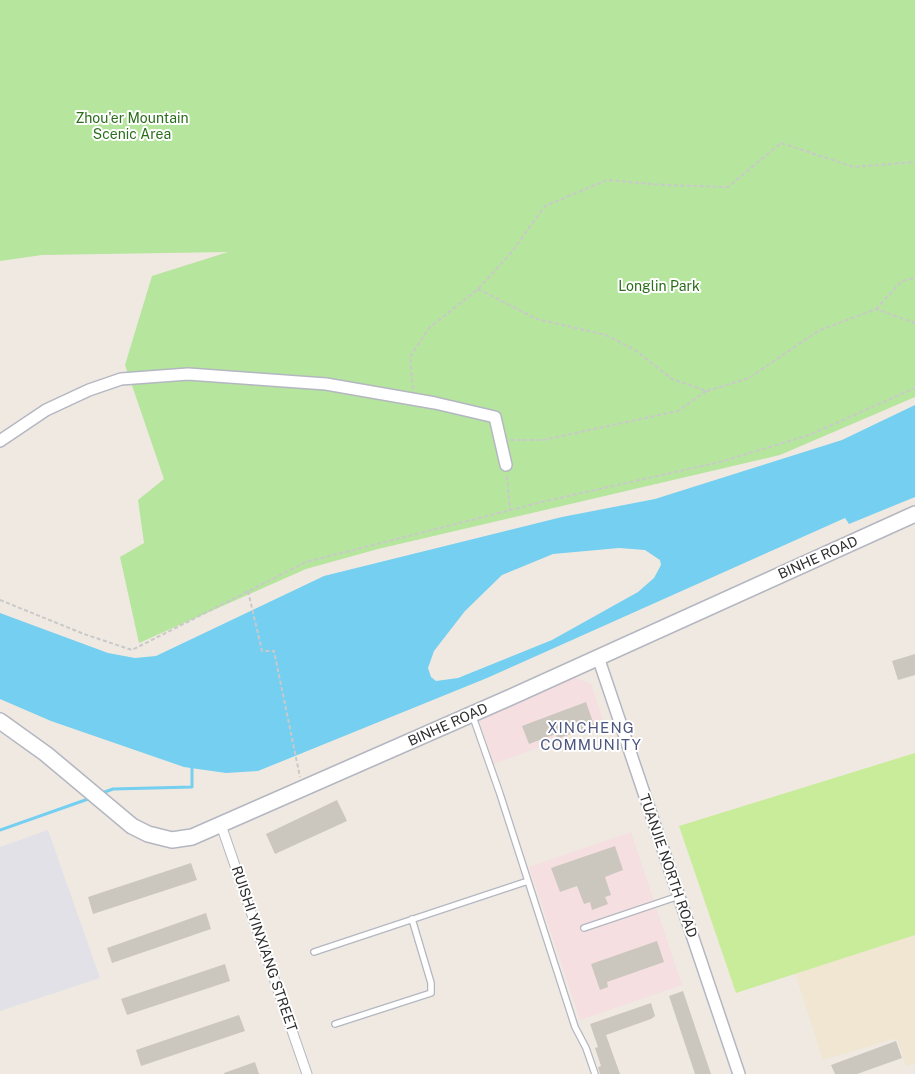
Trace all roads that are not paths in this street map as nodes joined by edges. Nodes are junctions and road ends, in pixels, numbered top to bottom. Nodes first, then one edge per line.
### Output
1 (0, 441) edge
2 (506, 465) road end
3 (915, 514) edge
4 (598, 657) junction
5 (472, 714) junction
6 (0, 721) edge
7 (221, 825) junction
8 (528, 881) junction
9 (678, 896) junction
10 (412, 920) junction
11 (584, 928) dead end
12 (314, 952) dead end
13 (335, 1024) dead end
14 (307, 1074) edge
15 (595, 1074) edge
16 (738, 1074) edge

1 - 2 street
3 - 4 street, BINHE ROAD
4 - 5 street, BINHE ROAD
4 - 9 street, TUANJIE NORTH ROAD
5 - 7 street, BINHE ROAD
5 - 8 lane
6 - 7 street, BINHE ROAD
7 - 14 street, RUISHI YINXIANG STREET
8 - 10 lane
8 - 15 lane
9 - 11 lane
9 - 16 street, TUANJIE NORTH ROAD
10 - 12 lane
10 - 13 lane

